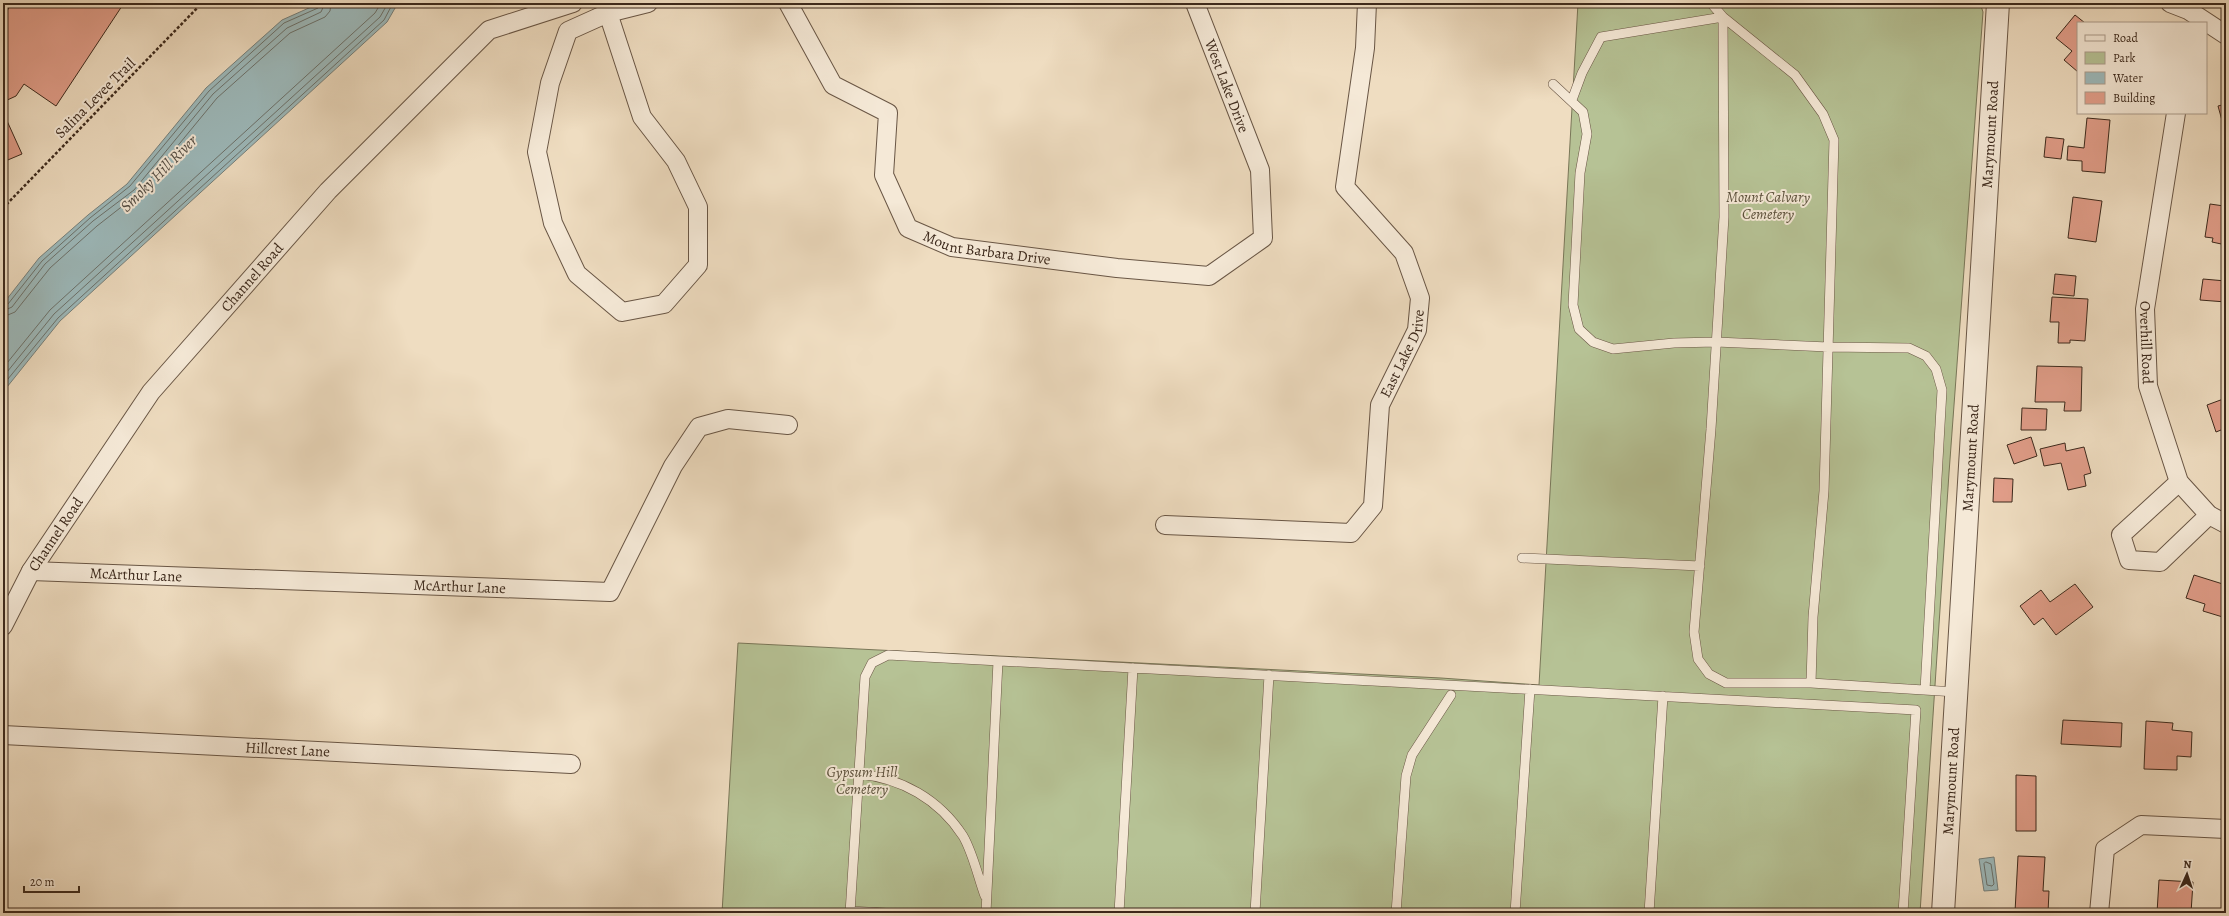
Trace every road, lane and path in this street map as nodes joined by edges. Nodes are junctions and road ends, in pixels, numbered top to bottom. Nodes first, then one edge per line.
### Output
1 (202, 3) edge
2 (573, 3) edge
3 (648, 3) edge
4 (788, 3) edge
5 (1195, 3) edge
6 (1367, 3) edge
7 (1711, 3) edge
8 (1998, 3) edge
9 (2170, 3) edge
10 (2187, 12) edge
11 (608, 13) junction
12 (1723, 17) junction
13 (2204, 22) edge
14 (2207, 24) edge
15 (2226, 35) edge
16 (1553, 84) dead end
17 (1572, 100) junction
18 (2176, 114) edge
19 (1260, 170) joint
20 (3, 208) edge
21 (1716, 342) junction
22 (1828, 347) junction
23 (788, 425) dead end
24 (2179, 482) junction
25 (2209, 514) junction
26 (2226, 524) edge
27 (1165, 526) dead end
28 (1522, 558) dead end
29 (1700, 566) junction
30 (31, 572) junction
31 (3, 626) edge
32 (998, 661) junction
33 (1133, 668) junction
34 (1269, 675) junction
35 (1811, 683) junction
36 (1530, 689) junction
37 (1924, 690) junction
38 (1956, 692) junction
39 (1451, 695) dead end
40 (1663, 696) junction
41 (3, 735) edge
42 (571, 764) dead end
43 (859, 774) junction
44 (2226, 829) edge
45 (986, 901) junction
46 (850, 912) edge
47 (886, 913) edge
48 (986, 913) edge
49 (1119, 913) edge
50 (1255, 913) edge
51 (1396, 913) edge
52 (1515, 913) edge
53 (1649, 913) edge
54 (1903, 913) edge
55 (1943, 913) edge
56 (2099, 913) edge

1 - 20 path, Salina Levee Trail
2 - 30 street, Channel Road
3 - 11 street
4 - 19 street, Mount Barbara Drive
5 - 19 street, West Lake Drive
6 - 27 street, East Lake Drive
7 - 12 lane
8 - 38 street, Marymount Road
9 - 10 street
10 - 13 street
11 - 11 street
12 - 17 lane
12 - 21 lane
12 - 22 lane
14 - 15 street
16 - 17 lane
17 - 21 lane
18 - 24 street, Overhill Road
21 - 22 lane
21 - 29 lane
22 - 35 lane
22 - 37 lane
23 - 30 street, McArthur Lane
24 - 25 street, Overhill Road
24 - 25 street
25 - 26 street, Overhill Road
28 - 29 lane
29 - 35 lane
30 - 31 street, Channel Road
32 - 33 lane
32 - 43 lane
32 - 45 lane
33 - 34 lane
33 - 49 lane
34 - 36 lane
34 - 50 lane
35 - 37 lane
36 - 40 lane
36 - 52 lane
37 - 38 lane
38 - 55 street, Marymount Road
39 - 51 lane
40 - 53 lane
40 - 54 lane
41 - 42 street, Hillcrest Lane
43 - 45 lane
43 - 46 lane
44 - 56 street
45 - 48 lane
46 - 47 lane

